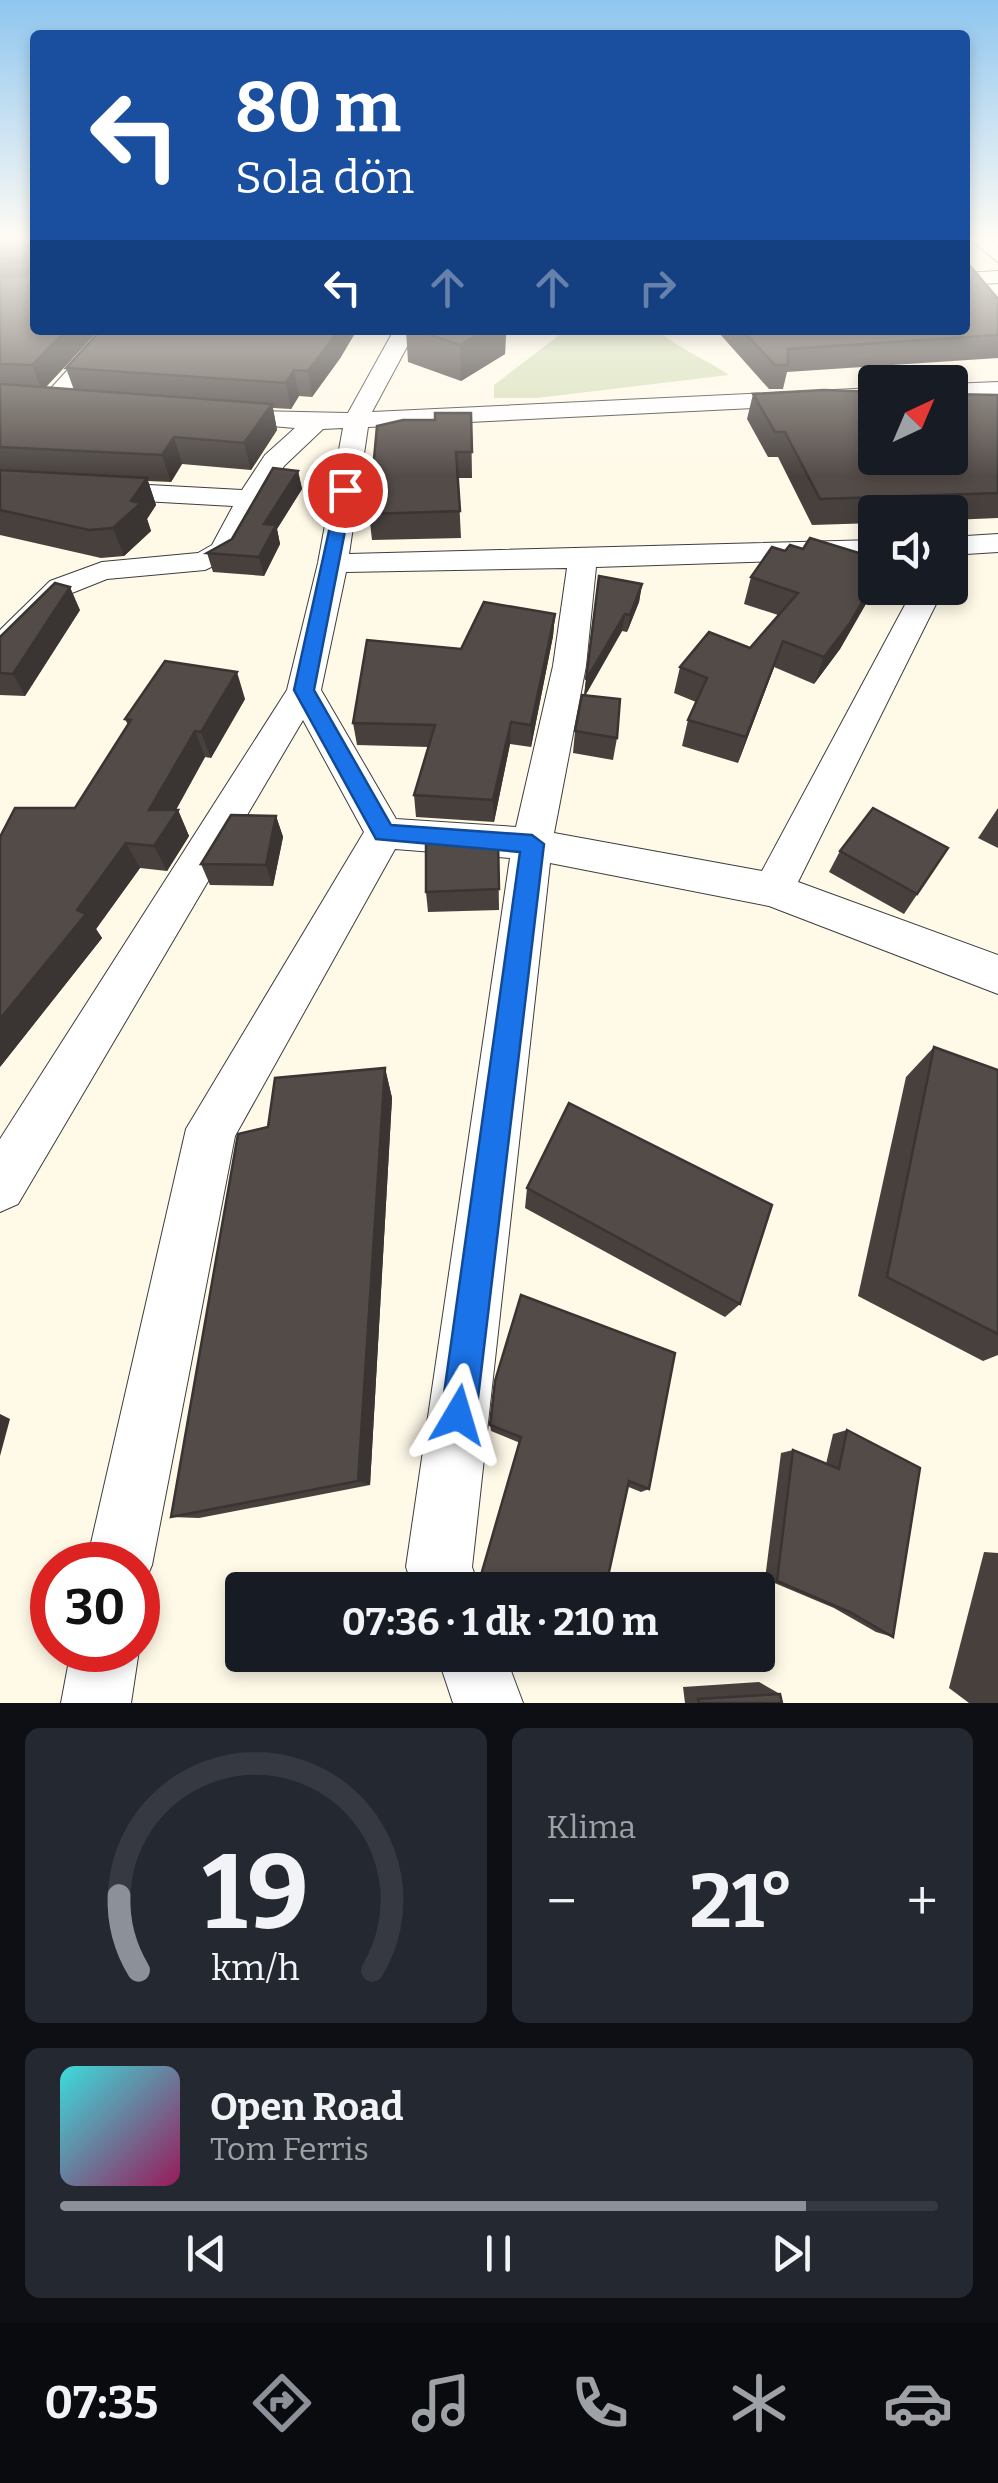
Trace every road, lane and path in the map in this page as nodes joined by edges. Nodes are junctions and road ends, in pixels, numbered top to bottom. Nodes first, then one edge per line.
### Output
1 (111, 335) edge
2 (402, 335) edge
3 (998, 390) edge
4 (968, 391) edge
5 (858, 396) edge
6 (88, 406) edge
7 (202, 414) edge
8 (358, 418) junction
9 (316, 422) junction
10 (0, 485) edge
11 (250, 499) junction
12 (998, 544) edge
13 (968, 545) edge
14 (858, 550) edge
15 (582, 560) junction
16 (333, 563) junction
17 (921, 605) edge
18 (0, 649) edge
19 (304, 690) junction
20 (384, 833) junction
21 (532, 844) junction
22 (773, 890) junction
23 (998, 975) edge
24 (0, 1186) edge
25 (124, 1542) edge
26 (441, 1572) edge
27 (101, 1672) edge
28 (476, 1672) edge
29 (96, 1703) edge
30 (488, 1703) edge

1 - 6 street
2 - 8 street
3 - 4 street
5 - 8 street
7 - 9 street
8 - 9 street
8 - 16 street
9 - 11 street
10 - 11 street
11 - 18 street
12 - 13 street
14 - 15 street
15 - 16 street
15 - 21 street
16 - 19 street
17 - 22 street
19 - 20 street
19 - 24 street
20 - 21 street
20 - 25 street
21 - 22 street
21 - 26 street
22 - 23 street
27 - 29 street
28 - 30 street

